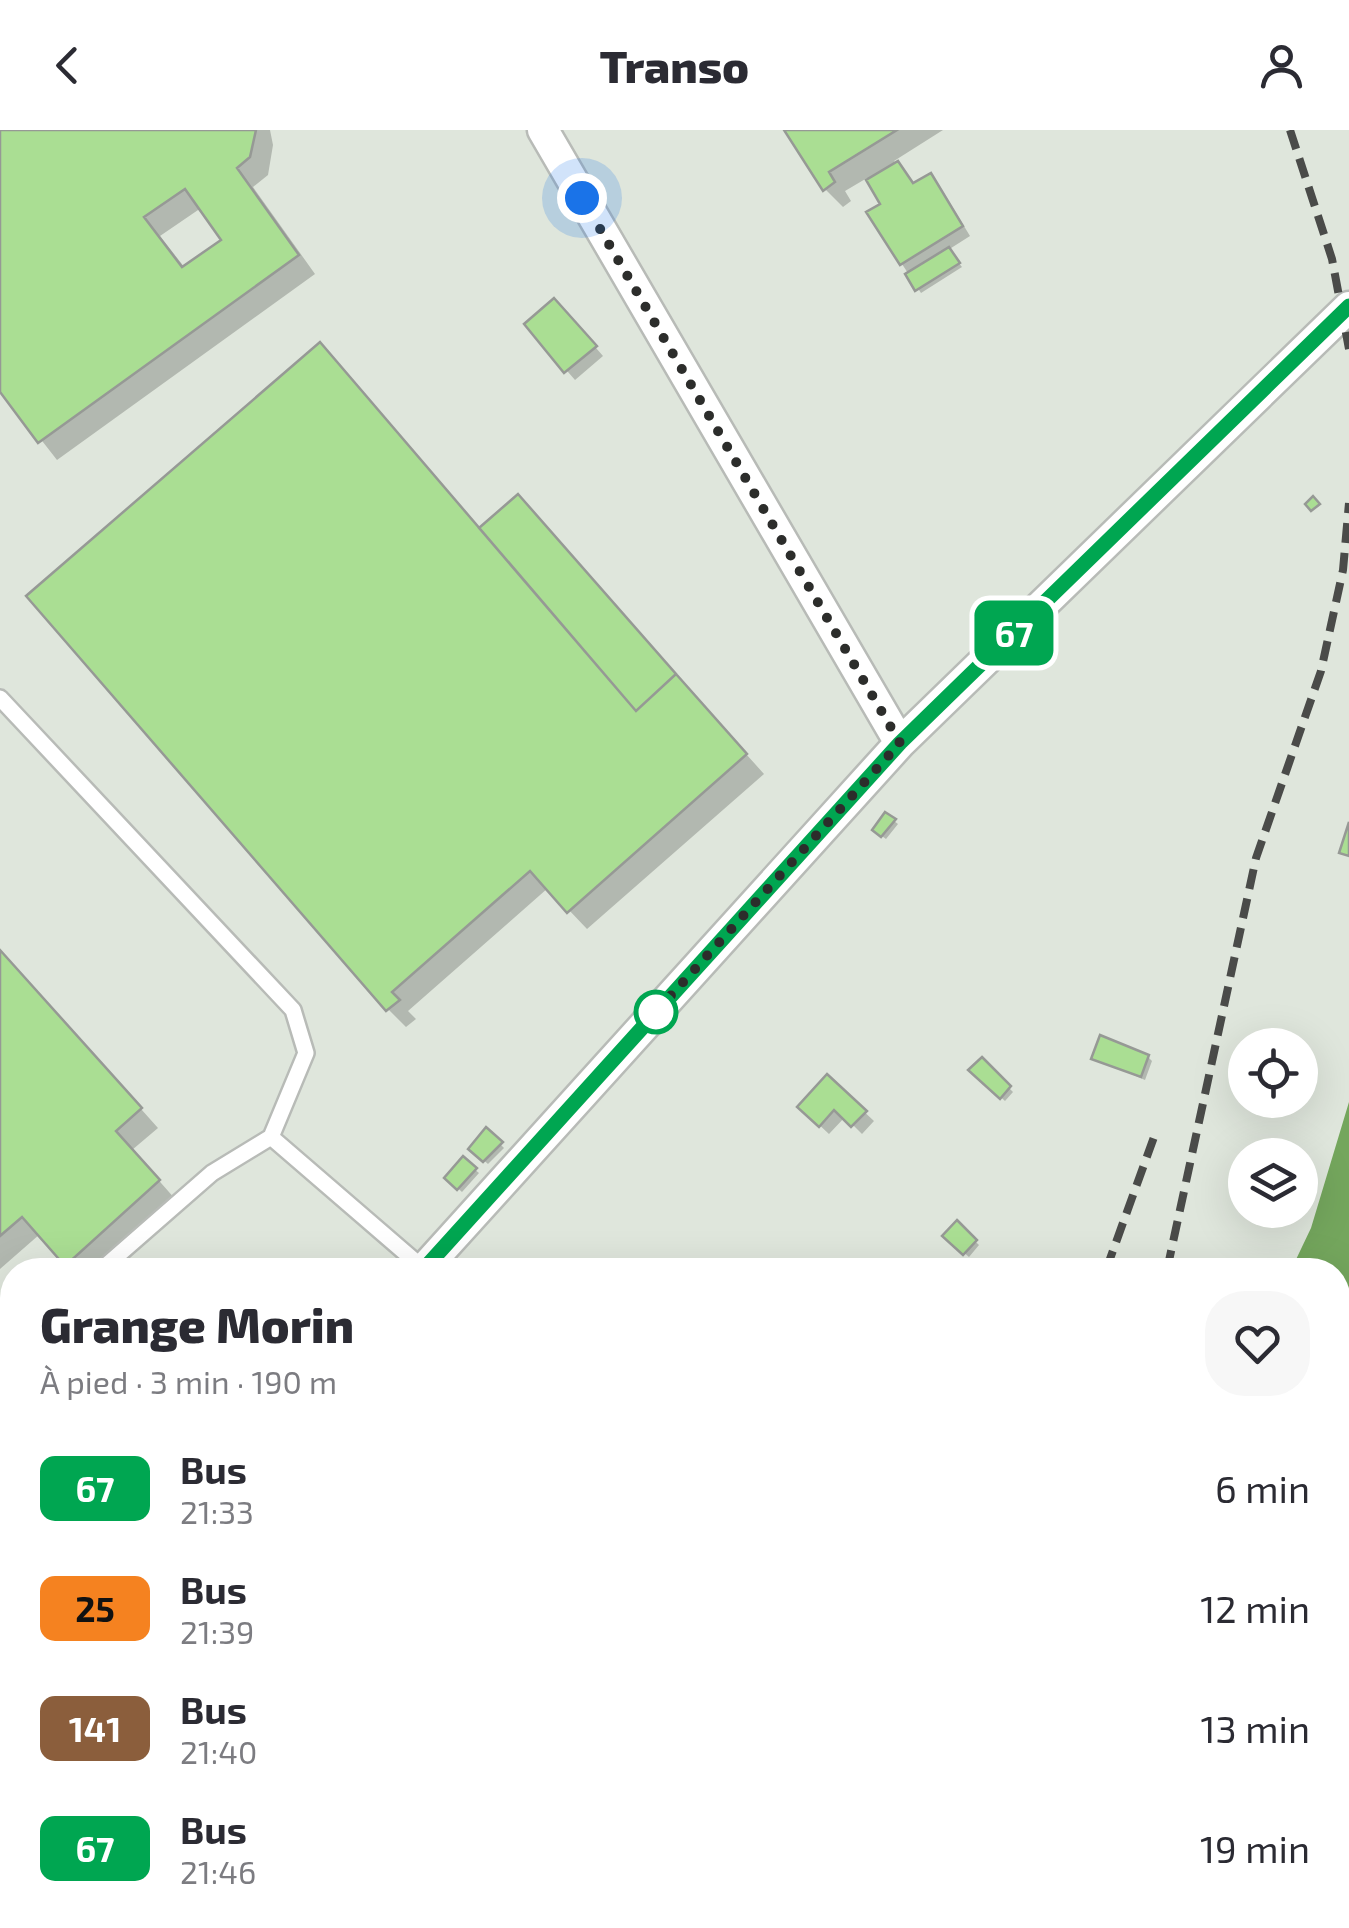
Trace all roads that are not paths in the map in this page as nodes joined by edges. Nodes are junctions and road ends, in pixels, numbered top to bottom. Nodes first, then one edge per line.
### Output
1 (543, 130) edge
2 (1349, 306) edge
3 (0, 698) edge
4 (900, 743) junction
5 (271, 1137) junction
6 (115, 1258) edge
7 (410, 1258) edge
8 (433, 1258) edge

1 - 4 street
2 - 4 street
3 - 5 lane
4 - 8 street
5 - 6 lane
5 - 7 lane

